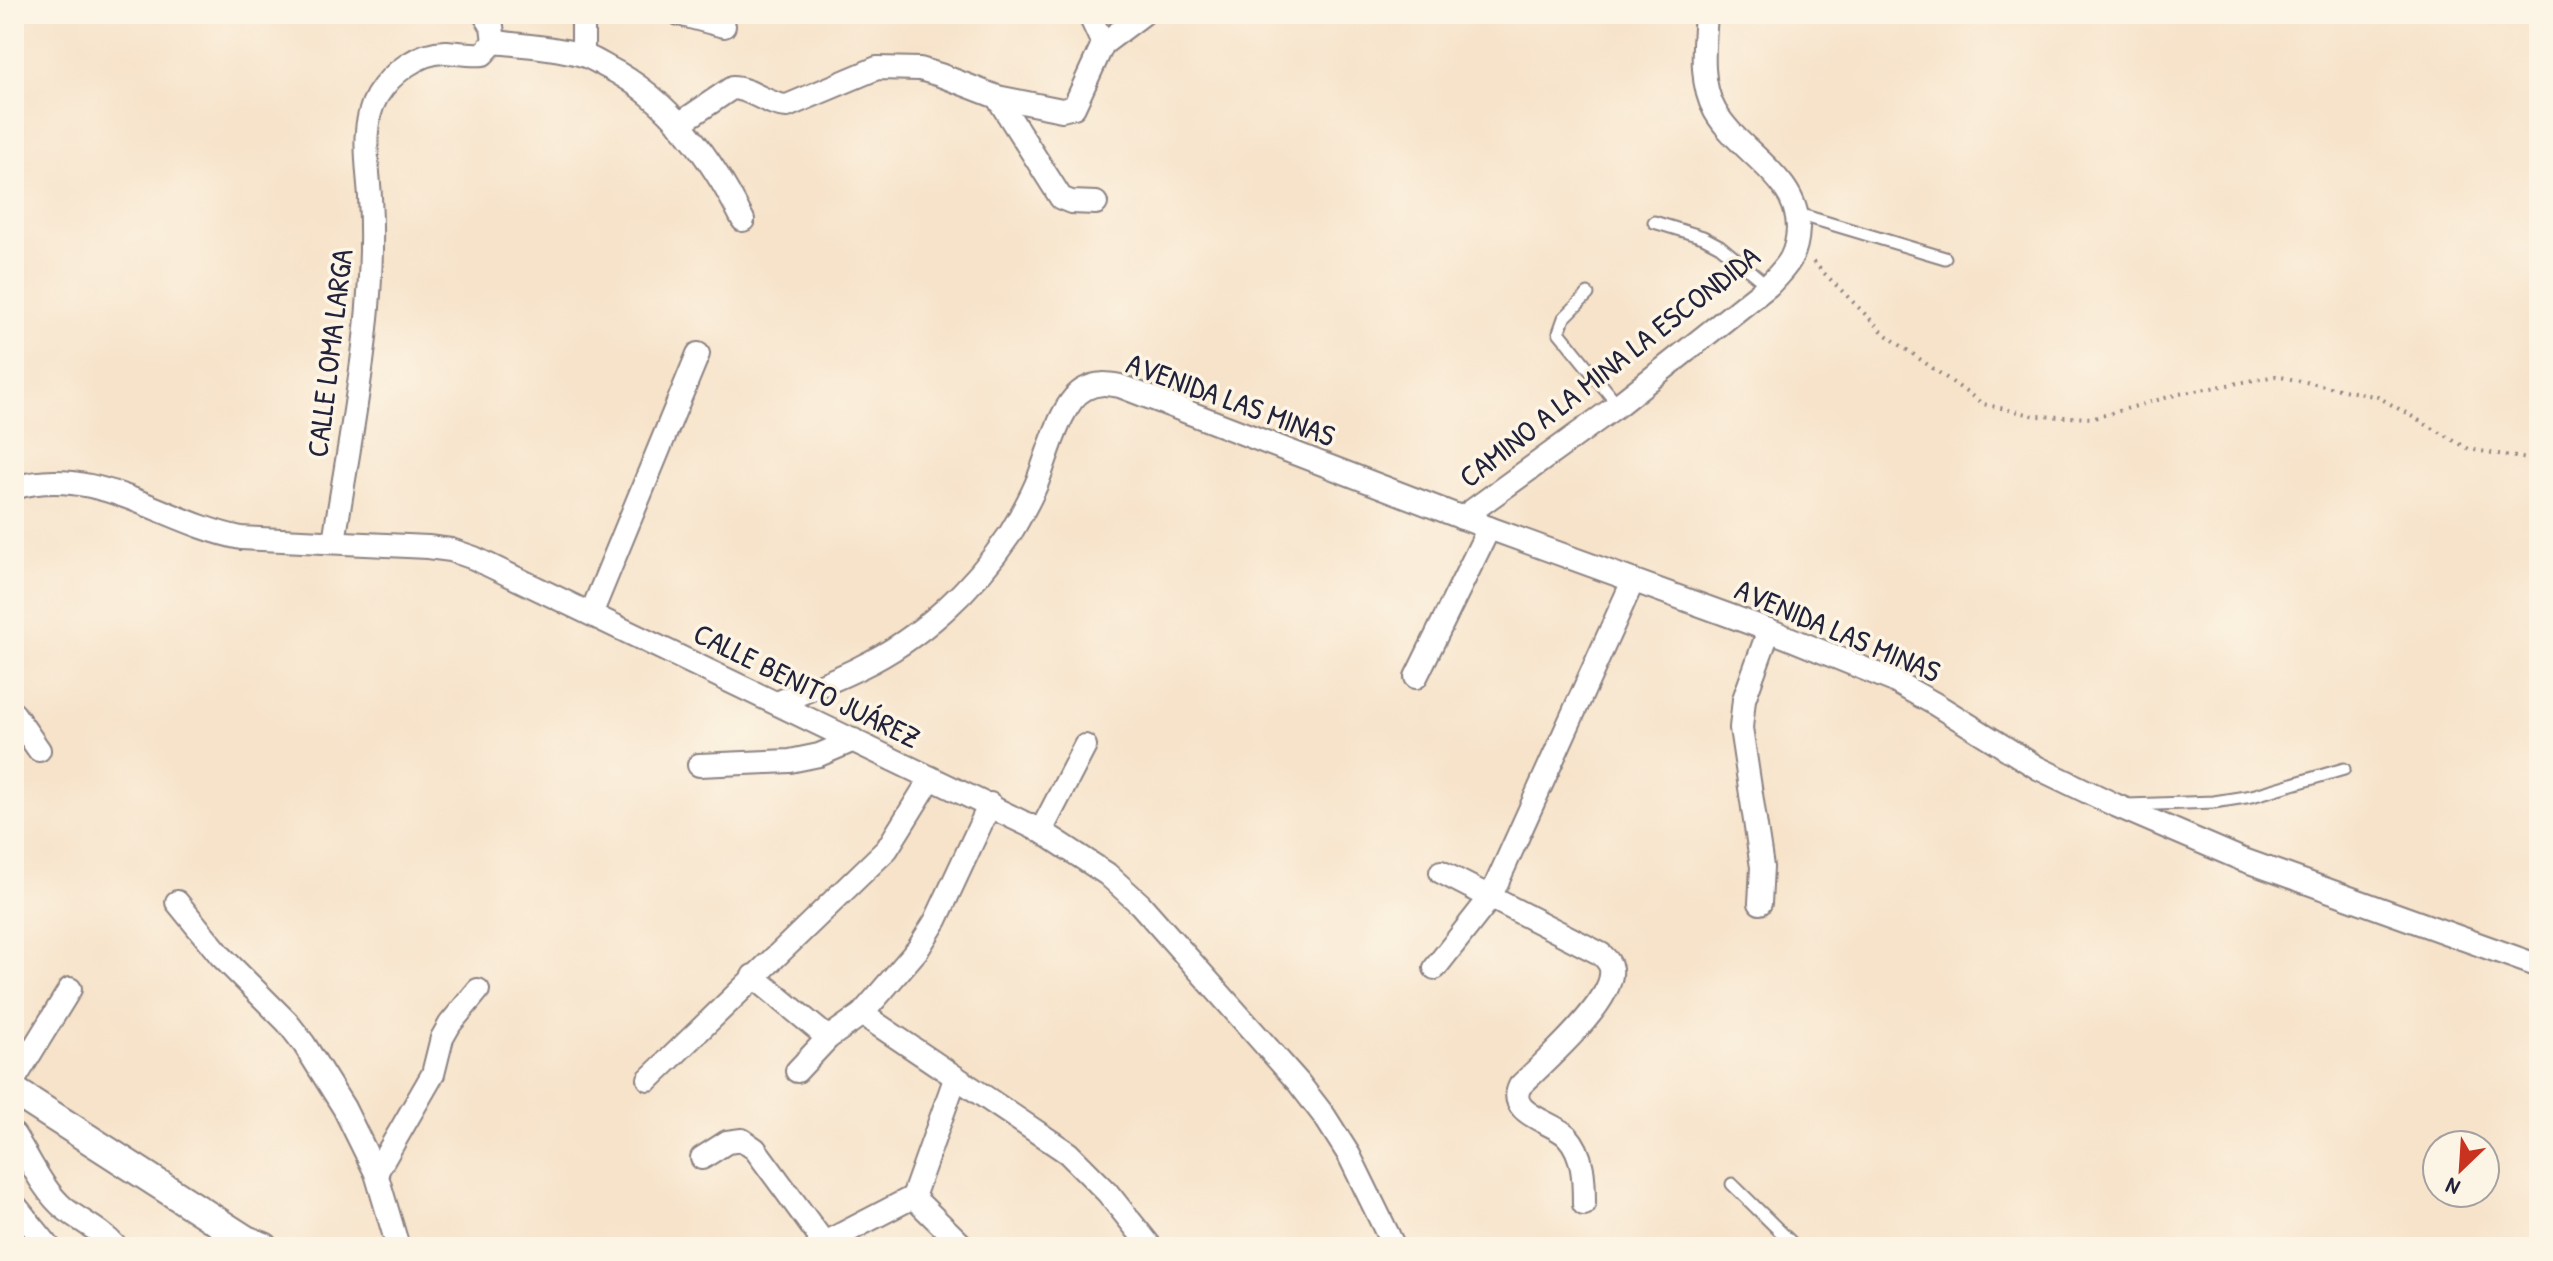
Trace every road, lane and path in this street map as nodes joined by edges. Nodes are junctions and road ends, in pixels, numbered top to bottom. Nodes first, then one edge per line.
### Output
1 (484, 14) edge
2 (583, 14) edge
3 (679, 14) edge
4 (1089, 14) edge
5 (1143, 14) edge
6 (1706, 14) edge
7 (724, 26) dead end
8 (494, 42) junction
9 (1103, 44) junction
10 (583, 55) junction
11 (997, 97) junction
12 (679, 124) junction
13 (1096, 203) dead end
14 (1798, 214) junction
15 (743, 220) dead end
16 (1654, 222) dead end
17 (1797, 247) junction
18 (1945, 258) dead end
19 (1768, 286) junction
20 (1588, 294) dead end
21 (698, 354) dead end
22 (1618, 405) junction
23 (2539, 461) edge
24 (14, 488) edge
25 (1462, 518) junction
26 (1489, 528) junction
27 (334, 542) junction
28 (1633, 581) junction
29 (591, 614) junction
30 (1769, 630) junction
31 (1416, 677) dead end
32 (777, 703) junction
33 (14, 714) edge
34 (854, 740) junction
35 (1085, 746) dead end
36 (39, 750) dead end
37 (699, 765) dead end
38 (2344, 769) dead end
39 (931, 778) junction
40 (990, 804) junction
41 (2115, 805) junction
42 (1041, 831) junction
43 (1441, 872) dead end
44 (1490, 898) junction
45 (177, 902) dead end
46 (1760, 903) dead end
47 (2539, 965) edge
48 (1435, 968) dead end
49 (753, 976) junction
50 (70, 989) dead end
51 (478, 990) dead end
52 (862, 1014) junction
53 (828, 1038) junction
54 (797, 1071) dead end
55 (649, 1079) dead end
56 (955, 1079) junction
57 (14, 1080) edge
58 (14, 1091) edge
59 (14, 1135) edge
60 (702, 1158) dead end
61 (376, 1173) junction
62 (1732, 1184) dead end
63 (913, 1197) junction
64 (14, 1204) edge
65 (1584, 1204) dead end
66 (251, 1245) edge
67 (820, 1245) edge
68 (49, 1247) edge
69 (116, 1247) edge
70 (398, 1247) edge
71 (964, 1247) edge
72 (1151, 1247) edge
73 (1394, 1247) edge
74 (1796, 1247) edge

1 - 8 street
2 - 10 street
3 - 7 street
4 - 9 street
5 - 9 street
6 - 14 street
8 - 10 street
8 - 27 street, CALLE LOMA LARGA
9 - 11 street
10 - 12 street
11 - 12 street
11 - 13 street
12 - 15 street
14 - 17 street, CAMINO A LA MINA LA ESCONDIDA
14 - 18 lane
16 - 19 lane
17 - 19 street, CAMINO A LA MINA LA ESCONDIDA
17 - 23 path
19 - 22 street, CAMINO A LA MINA LA ESCONDIDA
20 - 22 lane
21 - 29 street
22 - 25 street, CAMINO A LA MINA LA ESCONDIDA
24 - 27 street, CALLE BENITO JUÁREZ
25 - 26 street, AVENIDA LAS MINAS
25 - 32 street, AVENIDA LAS MINAS
26 - 28 street, AVENIDA LAS MINAS
26 - 31 street
27 - 29 street, CALLE BENITO JUÁREZ
28 - 30 street, AVENIDA LAS MINAS
28 - 44 street
29 - 32 street, CALLE BENITO JUÁREZ
30 - 41 street, AVENIDA LAS MINAS
30 - 46 street
32 - 34 street, CALLE BENITO JUÁREZ
33 - 36 street
34 - 37 street
34 - 39 street, CALLE BENITO JUÁREZ
35 - 42 street
38 - 41 lane
39 - 40 street, CALLE BENITO JUÁREZ
39 - 49 street
40 - 42 street, CALLE BENITO JUÁREZ
40 - 52 street
41 - 47 street, AVENIDA LAS MINAS
42 - 73 street, CALLE BENITO JUÁREZ
43 - 44 street
44 - 48 street
44 - 65 street
45 - 61 street
49 - 53 street
49 - 55 street
50 - 57 street
51 - 61 street
52 - 53 street
52 - 56 street
53 - 54 street
56 - 63 street
56 - 72 street
58 - 66 street
59 - 69 street
60 - 67 street
61 - 70 street
62 - 74 lane
63 - 67 street
63 - 71 street
64 - 68 street

